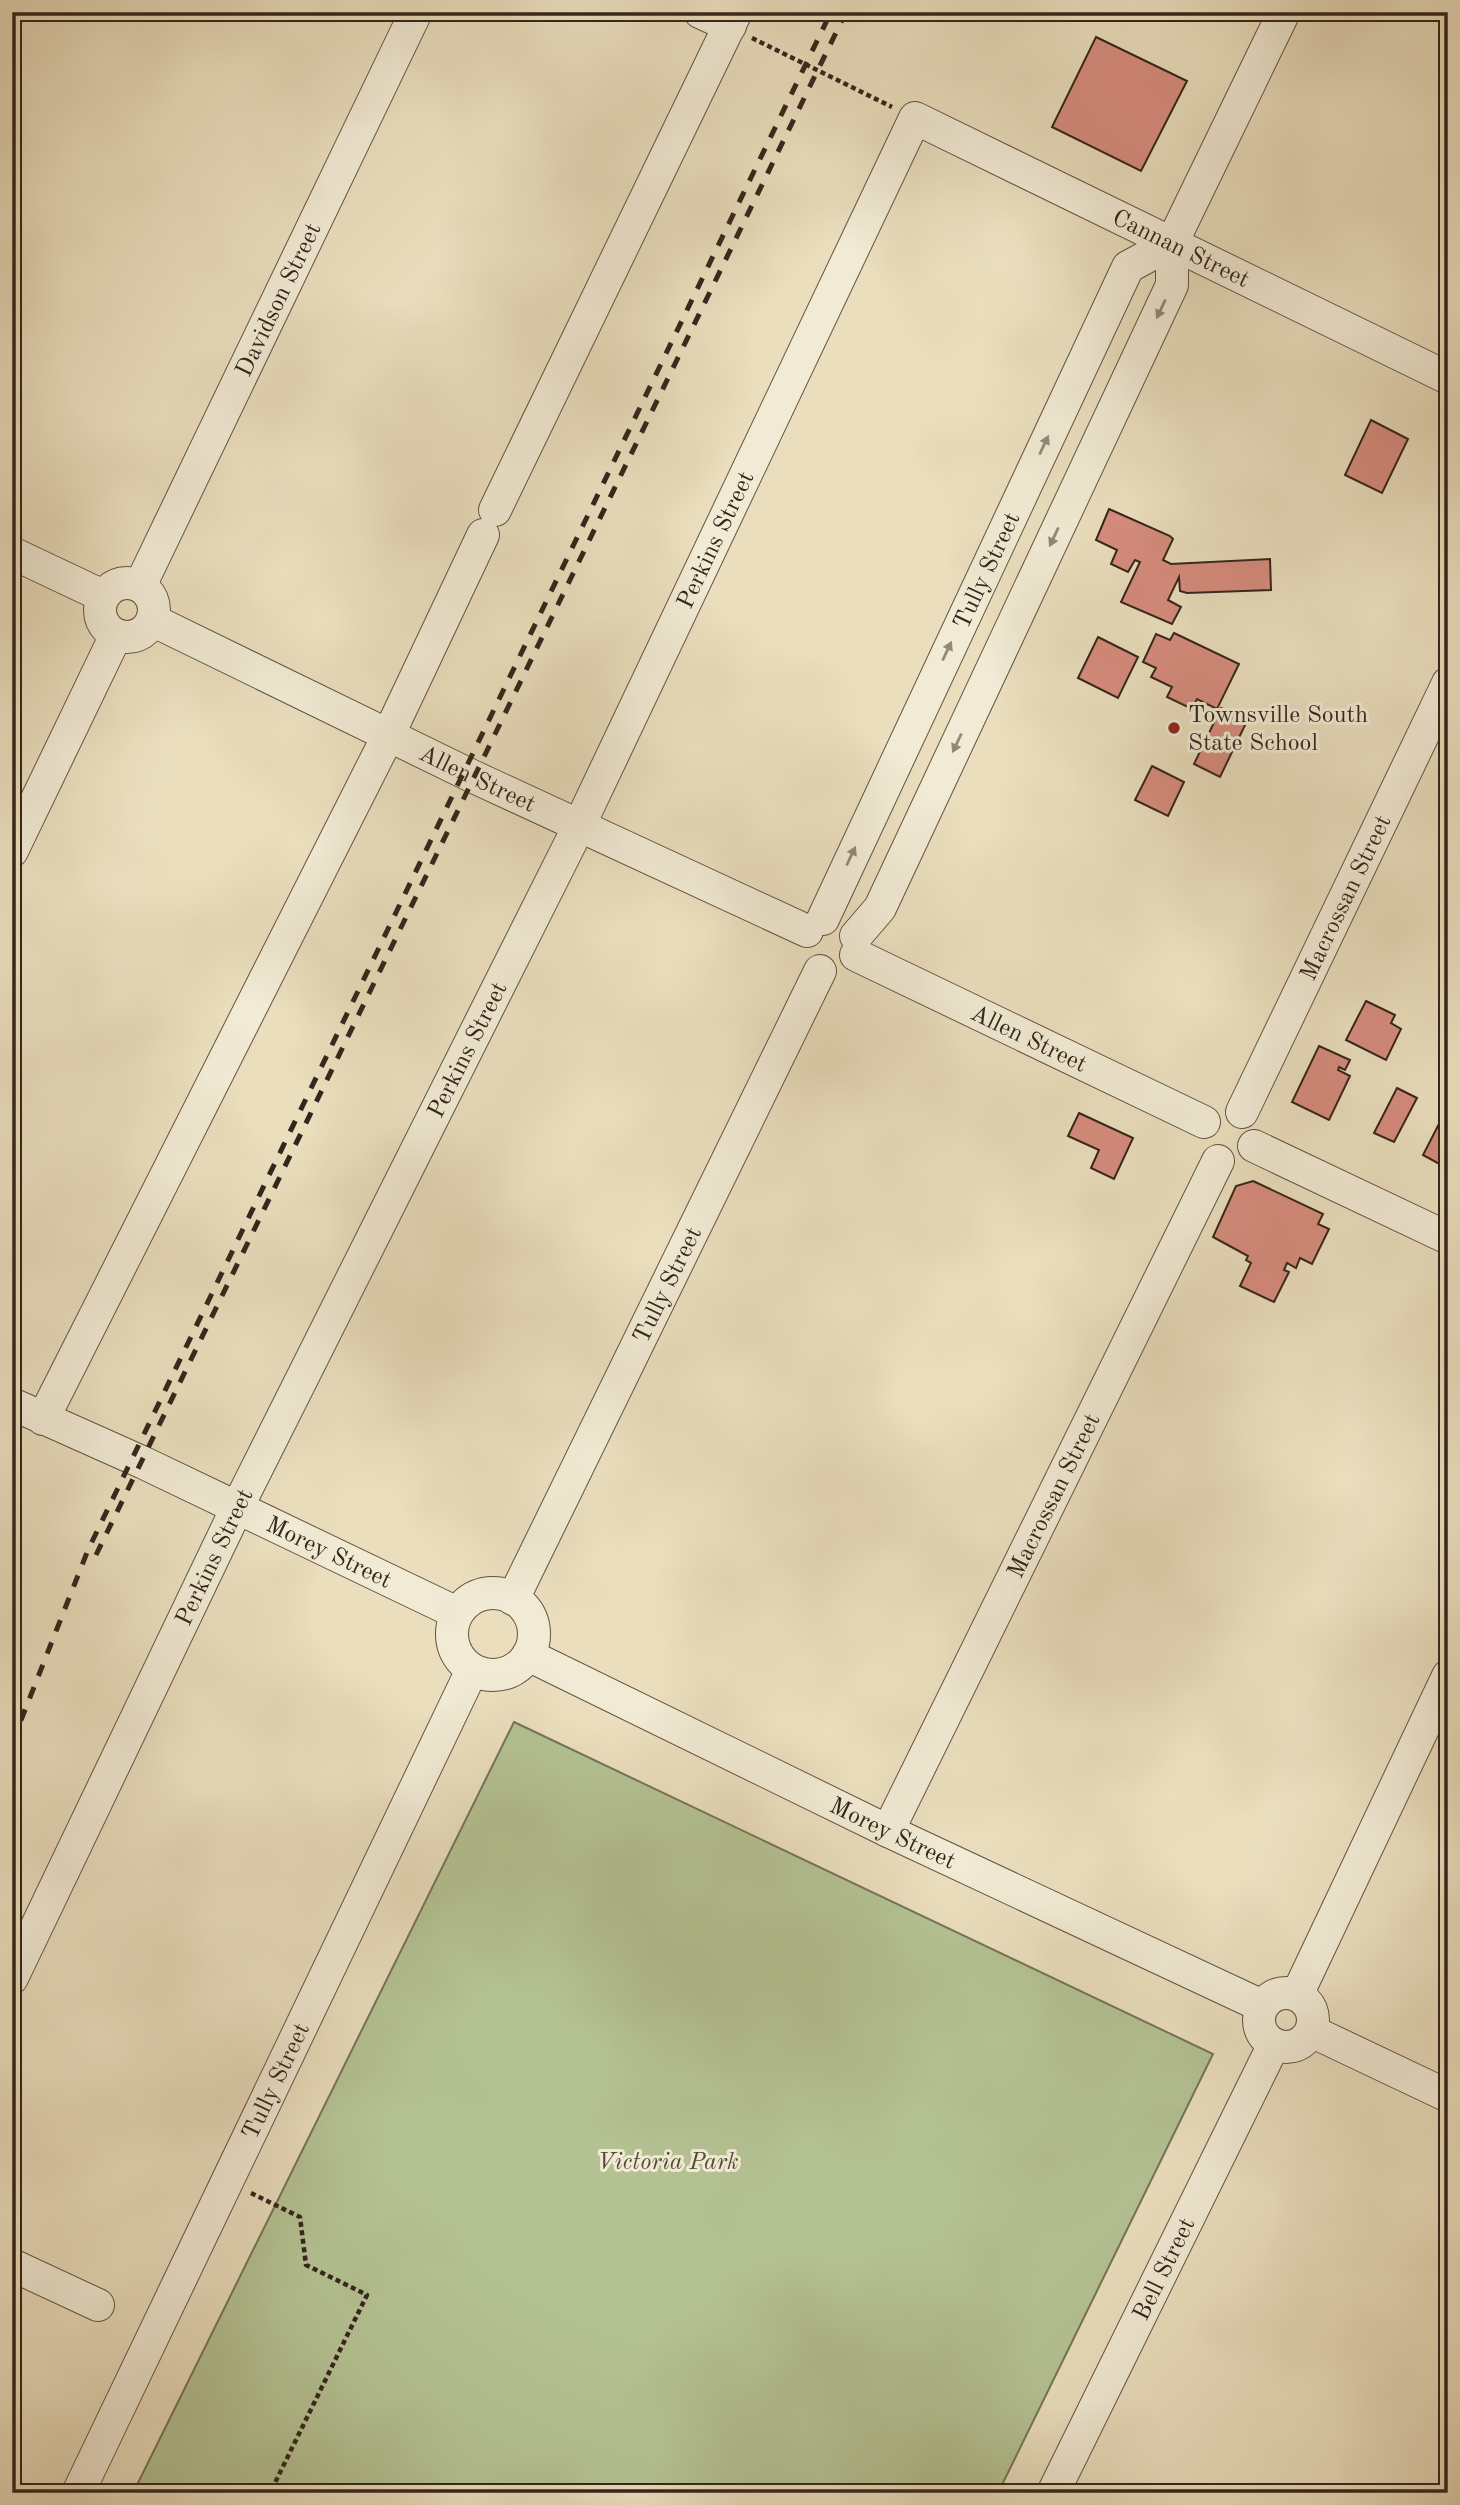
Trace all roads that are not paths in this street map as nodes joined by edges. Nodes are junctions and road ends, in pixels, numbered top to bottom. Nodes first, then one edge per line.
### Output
1 (416, 12) edge
2 (700, 12) edge
3 (1284, 12) edge
4 (733, 19) edge
5 (915, 118) joint
6 (1172, 243) junction
7 (1448, 378) edge
8 (12, 553) edge
9 (140, 586) junction
10 (103, 596) junction
11 (152, 620) junction
12 (116, 635) junction
13 (1448, 683) edge
14 (389, 734) junction
15 (579, 826) junction
16 (12, 851) edge
17 (815, 925) junction
18 (856, 946) junction
19 (820, 971) junction
20 (1242, 1112) junction
21 (1205, 1122) junction
22 (1254, 1146) junction
23 (1218, 1161) junction
24 (1448, 1238) edge
25 (12, 1404) edge
26 (43, 1419) junction
27 (236, 1510) junction
28 (513, 1599) junction
29 (457, 1614) junction
30 (528, 1655) junction
31 (472, 1670) junction
32 (1448, 1676) edge
33 (888, 1830) junction
34 (12, 1978) edge
35 (1297, 1995) junction
36 (1262, 2006) junction
37 (1311, 2031) junction
38 (1274, 2044) junction
39 (1448, 2096) edge
40 (12, 2265) edge
41 (98, 2305) dead end
42 (78, 2493) edge
43 (1053, 2493) edge

1 - 9 street, Davidson Street
2 - 4 street
3 - 6 street, Tully Street
4 - 14 street
5 - 6 street, Cannan Street
5 - 15 street, Perkins Street
6 - 7 street, Cannan Street
17 -> 6 street, Tully Street
6 -> 18 street, Tully Street
8 - 10 street
9 - 10 street
9 - 11 street
10 - 12 street
11 - 12 street
11 - 14 street, Allen Street
12 - 16 street
13 - 20 street, Macrossan Street
14 - 15 street, Allen Street
14 - 26 street
15 - 17 street, Allen Street
15 - 27 street, Perkins Street
17 - 18 street
17 - 19 street
18 - 19 street
18 - 21 street, Allen Street
19 - 28 street, Tully Street
20 - 21 street
20 - 22 street
21 - 23 street
22 - 23 street
22 - 24 street
23 - 33 street, Macrossan Street
25 - 26 street, Morey Street
26 - 27 street, Morey Street
27 - 29 street, Morey Street
27 - 34 street, Perkins Street
28 - 29 street
28 - 30 street
29 - 31 street
30 - 31 street
30 - 33 street, Morey Street
31 - 42 street, Tully Street
32 - 35 street
33 - 36 street, Morey Street
35 - 36 street
35 - 37 street
36 - 38 street
37 - 38 street
37 - 39 street
38 - 43 street, Bell Street
40 - 41 street

